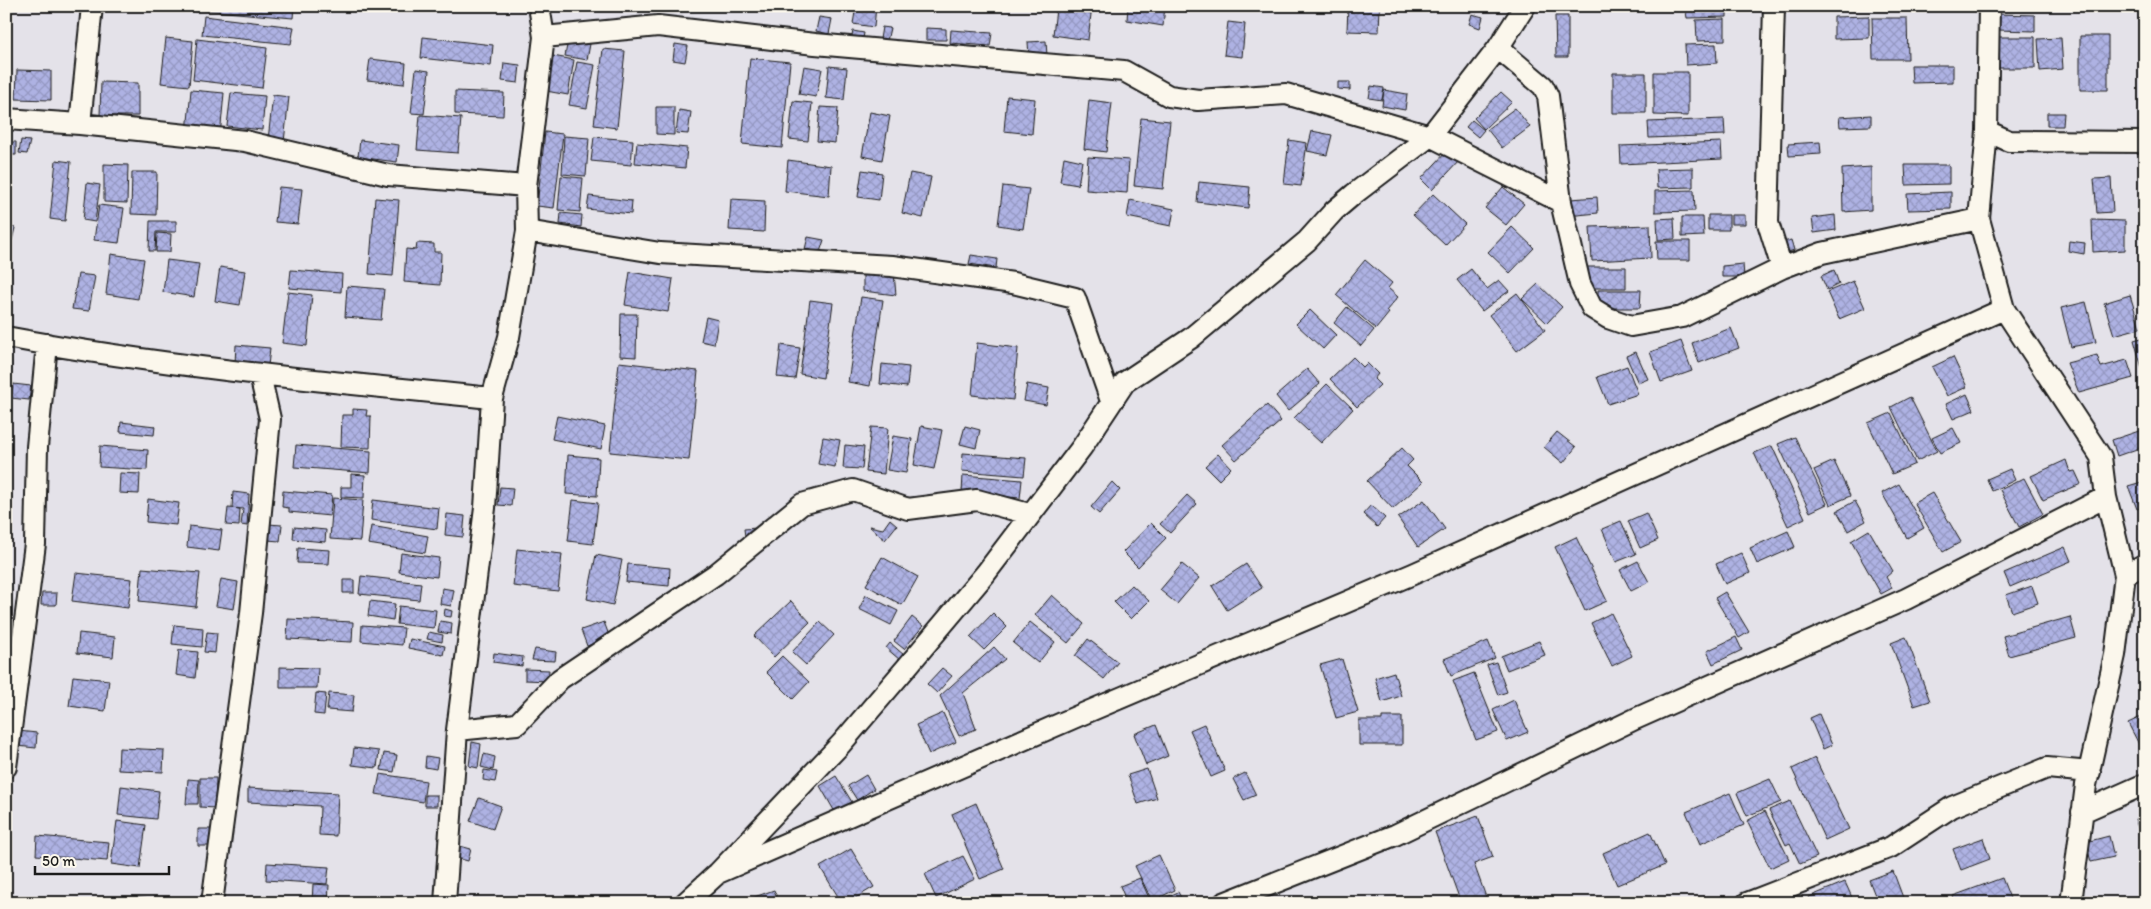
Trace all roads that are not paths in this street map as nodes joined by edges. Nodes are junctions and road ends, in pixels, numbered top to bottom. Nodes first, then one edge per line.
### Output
1 (92, 6) edge
2 (539, 6) edge
3 (1524, 6) edge
4 (1774, 6) edge
5 (1989, 6) edge
6 (544, 37) junction
7 (1498, 48) junction
8 (6, 119) edge
9 (80, 124) junction
10 (1987, 131) junction
11 (1430, 136) junction
12 (2145, 142) edge
13 (526, 186) junction
14 (1561, 202) junction
15 (1979, 219) junction
16 (527, 231) junction
17 (1782, 268) junction
18 (2004, 309) junction
19 (6, 337) edge
20 (47, 344) junction
21 (260, 375) junction
22 (492, 398) junction
23 (1111, 401) junction
24 (2106, 497) junction
25 (1029, 514) junction
26 (2145, 564) edge
27 (2125, 575) junction
28 (457, 730) junction
29 (6, 767) edge
30 (2090, 772) junction
31 (2145, 784) edge
32 (2082, 812) junction
33 (718, 873) junction
34 (212, 903) edge
35 (445, 903) edge
36 (685, 903) edge
37 (1224, 903) edge
38 (1747, 903) edge
39 (2070, 903) edge

1 - 9 street
2 - 6 street
3 - 7 street
4 - 17 street
5 - 10 street
6 - 11 street
6 - 13 street
7 - 11 street
7 - 14 street
8 - 9 street
9 - 13 street
10 - 12 street
10 - 15 street
11 - 14 street
11 - 23 street
13 - 16 street
14 - 17 street
15 - 17 street
15 - 18 street
16 - 22 street
16 - 23 street
18 - 24 street
18 - 33 street
19 - 20 street
20 - 21 street
20 - 29 street
21 - 22 street
21 - 34 street
22 - 28 street
23 - 25 street
24 - 27 street
24 - 37 street
25 - 28 street
25 - 33 street
26 - 27 street
27 - 30 street
28 - 35 street
30 - 32 street
30 - 38 street
31 - 32 street
32 - 39 street
33 - 36 street

